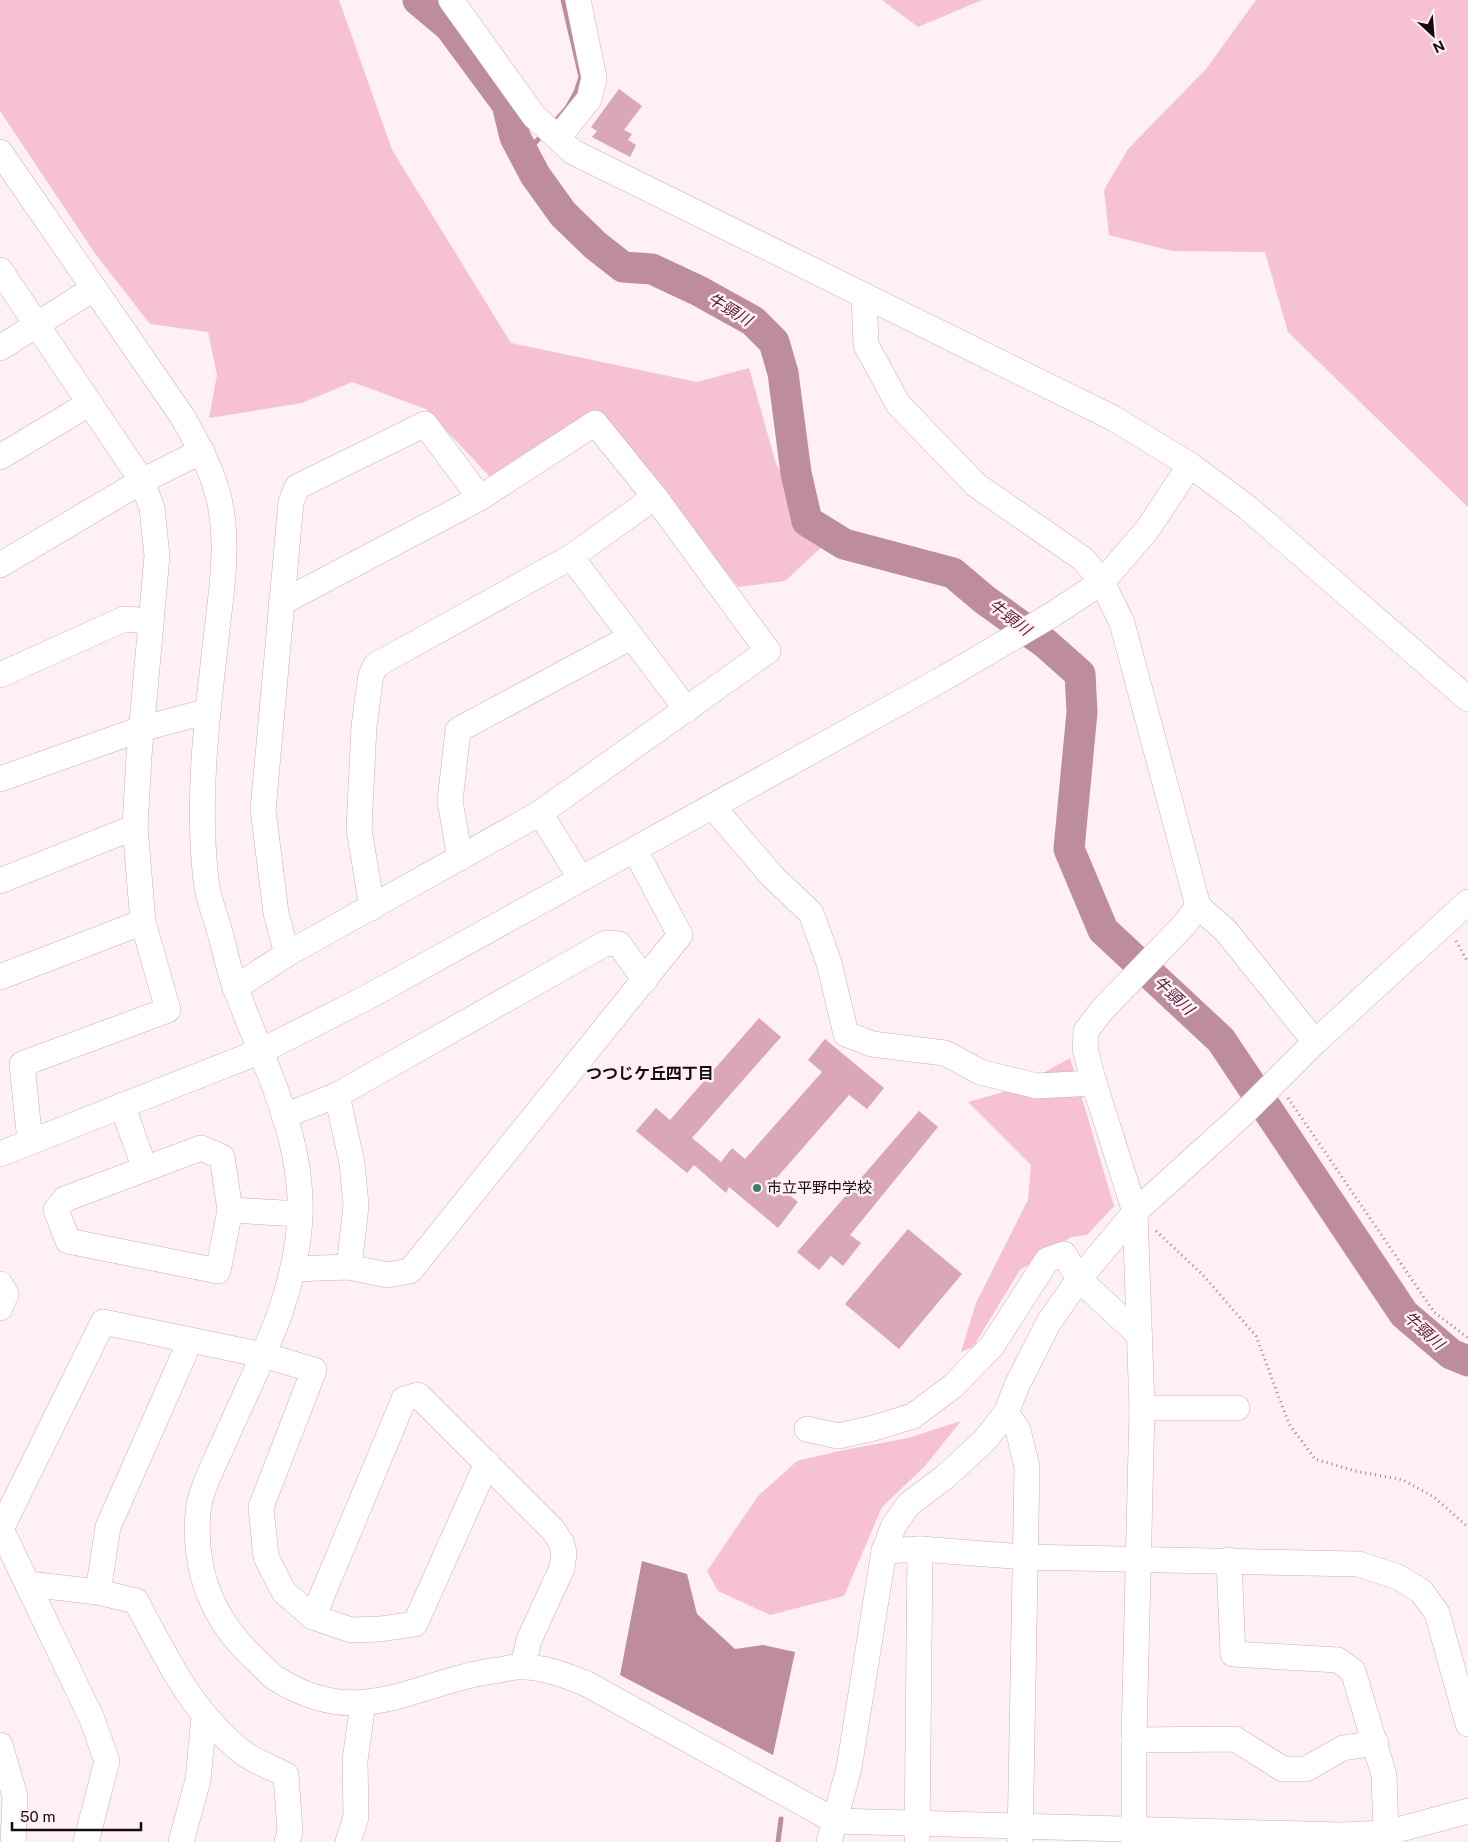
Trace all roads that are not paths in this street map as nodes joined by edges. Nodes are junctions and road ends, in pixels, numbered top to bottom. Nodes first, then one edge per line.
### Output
1 (451, 0) edge
2 (578, 0) edge
3 (558, 138) junction
4 (0, 152) edge
5 (0, 270) edge
6 (93, 289) junction
7 (864, 295) junction
8 (38, 325) junction
9 (0, 348) edge
10 (90, 403) junction
11 (202, 451) junction
12 (0, 457) edge
13 (1190, 464) junction
14 (142, 482) junction
15 (655, 497) junction
16 (480, 498) junction
17 (571, 557) junction
18 (0, 565) edge
19 (1102, 582) junction
20 (281, 603) junction
21 (151, 621) junction
22 (631, 637) junction
23 (0, 675) edge
24 (1468, 699) edge
25 (686, 710) junction
26 (208, 711) junction
27 (141, 729) junction
28 (0, 780) edge
29 (713, 806) junction
30 (540, 813) junction
31 (135, 827) junction
32 (635, 850) junction
33 (460, 858) junction
34 (581, 879) junction
35 (0, 880) edge
36 (1468, 902) edge
37 (372, 908) junction
38 (1191, 915) junction
39 (144, 922) junction
40 (287, 954) junction
41 (0, 976) edge
42 (645, 980) junction
43 (235, 988) junction
44 (1315, 1042) junction
45 (261, 1052) junction
46 (1094, 1083) junction
47 (337, 1095) junction
48 (122, 1105) junction
49 (284, 1116) junction
50 (30, 1142) junction
51 (0, 1154) edge
52 (145, 1169) junction
53 (230, 1210) junction
54 (1135, 1212) junction
55 (300, 1214) junction
56 (349, 1267) junction
57 (293, 1269) junction
58 (1079, 1279) junction
59 (0, 1284) edge
60 (0, 1308) edge
61 (1139, 1335) junction
62 (190, 1341) junction
63 (263, 1355) junction
64 (1142, 1408) junction
65 (1236, 1408) dead end
66 (1006, 1414) junction
67 (808, 1429) dead end
68 (488, 1463) junction
69 (920, 1549) junction
70 (884, 1551) junction
71 (1025, 1557) junction
72 (1138, 1560) junction
73 (1229, 1560) junction
74 (28, 1584) junction
75 (98, 1592) junction
76 (313, 1617) junction
77 (523, 1666) junction
78 (363, 1704) junction
79 (204, 1717) junction
80 (1468, 1724) edge
81 (1134, 1740) junction
82 (1376, 1743) junction
83 (0, 1746) edge
84 (1468, 1811) edge
85 (832, 1832) edge
86 (9, 1833) edge
87 (917, 1833) edge
88 (1020, 1834) edge
89 (1134, 1836) edge
90 (1237, 1837) edge
91 (1388, 1838) edge
92 (1339, 1839) edge
93 (86, 1842) edge
94 (181, 1842) edge
95 (287, 1842) edge
96 (348, 1842) edge

1 - 3 street
2 - 3 street
3 - 7 street
4 - 6 street
5 - 8 street
6 - 8 street
6 - 11 street
7 - 13 street
7 - 19 street
8 - 9 street
8 - 10 street
10 - 12 street
10 - 14 street
11 - 14 street
11 - 26 street
13 - 19 street
13 - 24 street
14 - 18 street
14 - 21 street
15 - 16 street
15 - 17 street
15 - 25 street
16 - 20 street
16 - 20 street
17 - 22 street
17 - 37 street
19 - 29 street
19 - 38 street
20 - 40 street
21 - 23 street
21 - 27 street
22 - 25 street
22 - 33 street
25 - 30 street
26 - 27 street
26 - 43 street
27 - 28 street
27 - 31 street
29 - 32 street
29 - 46 street
30 - 33 street
30 - 34 street
31 - 35 street
31 - 39 street
32 - 34 street
32 - 42 street
33 - 37 street
34 - 45 street
36 - 44 street
37 - 40 street
38 - 44 street
38 - 46 street
39 - 41 street
39 - 50 street
40 - 43 street
42 - 47 street
42 - 56 street
43 - 45 street
44 - 54 street
45 - 48 street
45 - 49 street
46 - 54 street
47 - 49 street
47 - 56 street
48 - 50 street
48 - 52 street
49 - 55 street
50 - 51 street
52 - 53 street
52 - 53 street
53 - 55 street
54 - 58 street
54 - 61 street
55 - 57 street
56 - 57 street
57 - 63 street
58 - 61 street
58 - 66 street
58 - 67 street
59 - 60 street
61 - 64 street
62 - 63 street
62 - 74 street
62 - 75 street
63 - 76 street
63 - 78 street
64 - 65 street
64 - 72 street
66 - 70 street
66 - 71 street
68 - 76 street
68 - 76 street
68 - 77 street
69 - 70 street
69 - 71 street
69 - 87 street
70 - 85 street
71 - 72 street
71 - 88 street
72 - 73 street
72 - 81 street
73 - 80 street
73 - 82 street
74 - 75 street
74 - 93 street
75 - 79 street
77 - 78 street
77 - 85 street
78 - 96 street
79 - 94 street
79 - 95 street
81 - 82 street
81 - 89 street
82 - 91 street
83 - 86 street
84 - 91 street
85 - 87 street
87 - 88 street
88 - 89 street
89 - 90 street
90 - 92 street
91 - 92 street

